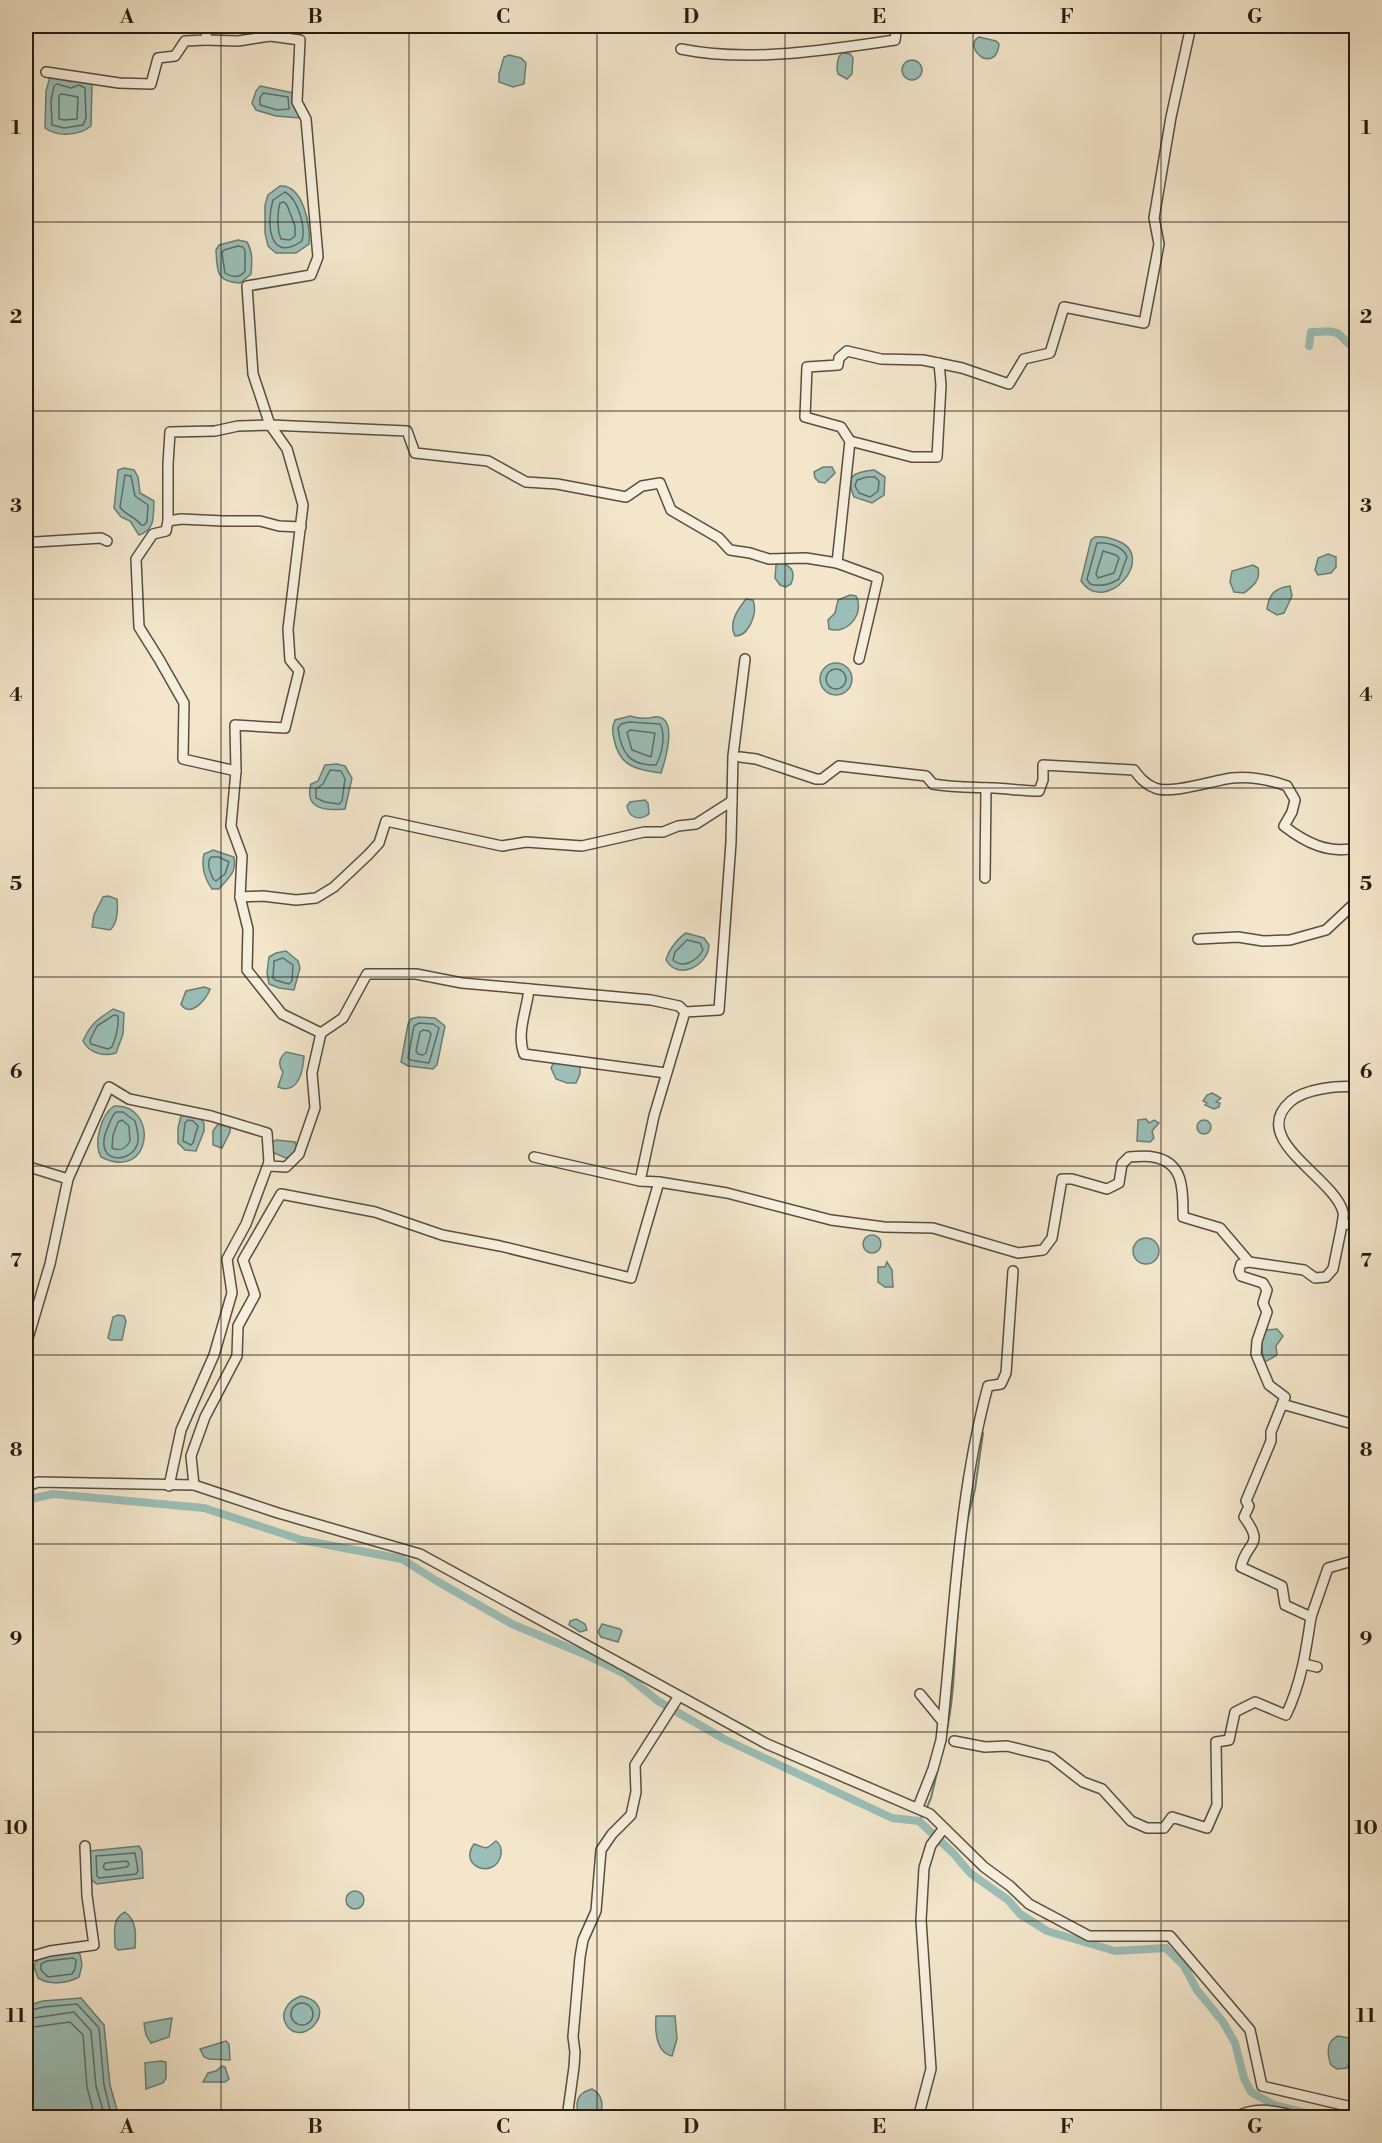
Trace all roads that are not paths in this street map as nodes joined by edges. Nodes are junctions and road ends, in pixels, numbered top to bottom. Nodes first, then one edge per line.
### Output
1 (207, 26) edge
2 (897, 26) edge
3 (1191, 26) edge
4 (206, 40) junction
5 (681, 49) dead end
6 (46, 72) dead end
7 (939, 363) junction
8 (270, 425) junction
9 (850, 441) junction
10 (168, 521) junction
11 (301, 527) junction
12 (26, 540) edge
13 (107, 541) dead end
14 (837, 563) junction
15 (745, 659) dead end
16 (859, 659) dead end
17 (740, 757) dead end
18 (236, 771) junction
19 (986, 788) junction
20 (732, 801) junction
21 (1356, 848) edge
22 (985, 878) dead end
23 (240, 897) junction
24 (1356, 902) edge
25 (1198, 939) dead end
26 (528, 989) junction
27 (685, 1012) junction
28 (321, 1033) junction
29 (666, 1073) junction
30 (1356, 1087) edge
31 (534, 1157) dead end
32 (269, 1162) junction
33 (26, 1166) edge
34 (68, 1179) junction
35 (640, 1180) junction
36 (658, 1182) junction
37 (1356, 1223) edge
38 (1342, 1226) junction
39 (1248, 1262) junction
40 (1013, 1271) dead end
41 (26, 1345) edge
42 (1282, 1404) junction
43 (1356, 1425) edge
44 (194, 1485) junction
45 (169, 1486) junction
46 (26, 1487) edge
47 (1356, 1560) edge
48 (1311, 1617) junction
49 (1304, 1664) junction
50 (1317, 1667) dead end
51 (920, 1694) dead end
52 (677, 1700) junction
53 (943, 1722) junction
54 (954, 1741) dead end
55 (918, 1807) junction
56 (942, 1831) junction
57 (85, 1846) dead end
58 (26, 1958) edge
59 (1356, 2108) edge
60 (567, 2118) edge
61 (918, 2118) edge
62 (1234, 2118) edge
63 (1303, 2118) edge

1 - 4 street
2 - 5 street
3 - 7 street
4 - 6 street
4 - 8 street
7 - 9 street
7 - 9 street
8 - 10 street
8 - 11 street
8 - 14 street
9 - 14 street
10 - 11 street
10 - 18 street
11 - 18 street
12 - 13 street
14 - 16 street
15 - 20 street
17 - 19 street
18 - 23 street
19 - 21 street
19 - 22 street
20 - 23 street
20 - 27 street
23 - 28 street
24 - 25 street
26 - 27 street
26 - 28 street
26 - 29 street
27 - 29 street
28 - 32 street
29 - 35 street
30 - 38 street
31 - 35 street
32 - 34 street
32 - 45 street
33 - 34 street
34 - 41 street
35 - 36 street
36 - 39 street
36 - 44 street
37 - 38 street
38 - 39 street
39 - 42 street
40 - 53 street
42 - 43 street
42 - 48 street
44 - 45 street
44 - 52 street
45 - 46 street
47 - 48 street
48 - 49 street
49 - 50 street
49 - 54 street
51 - 53 street
52 - 55 street
52 - 60 street
53 - 55 street
55 - 56 street
56 - 59 street
56 - 61 street
57 - 58 street
62 - 63 street

